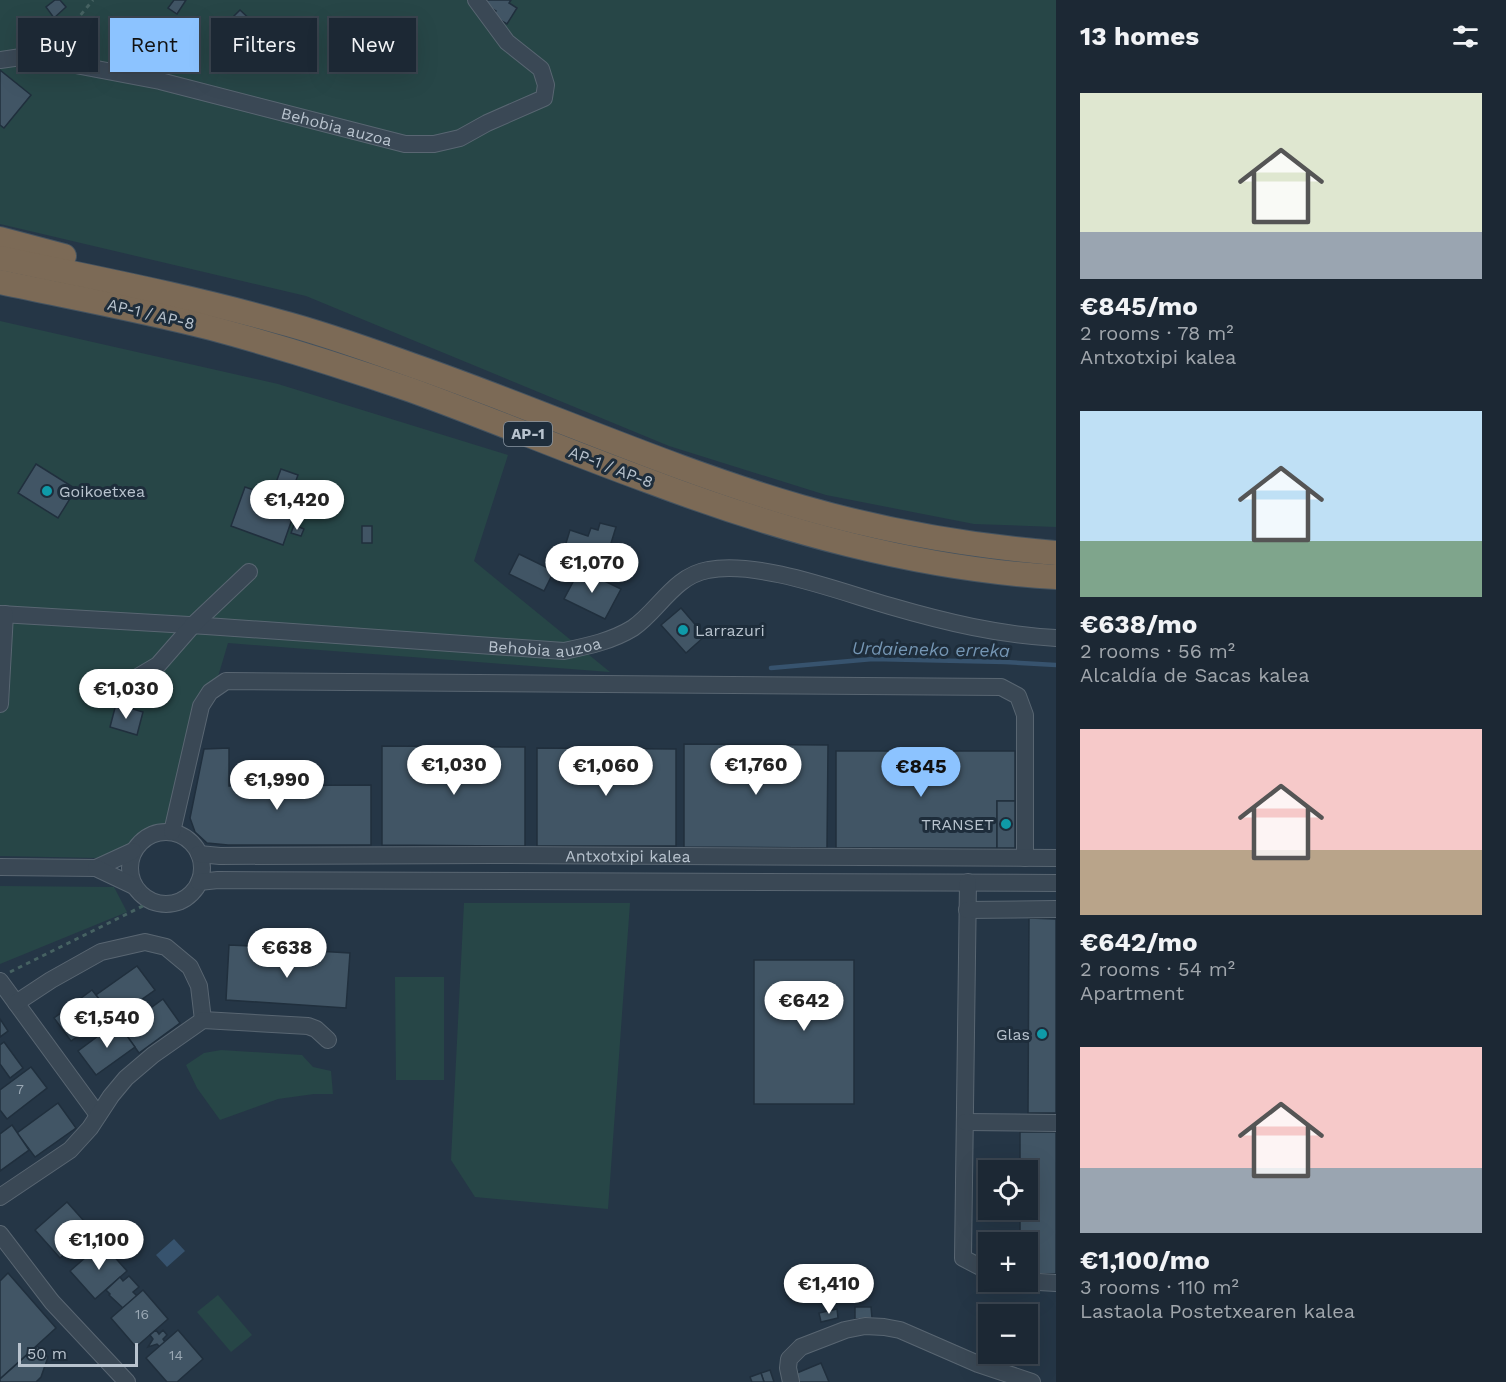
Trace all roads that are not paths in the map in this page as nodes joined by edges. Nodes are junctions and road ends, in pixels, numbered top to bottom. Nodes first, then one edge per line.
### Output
1 (476, 0) edge
2 (0, 60) edge
3 (0, 239) edge
4 (0, 258) edge
5 (0, 282) edge
6 (165, 292) junction
7 (0, 297) edge
8 (141, 311) junction
9 (1056, 553) edge
10 (249, 572) dead end
11 (1056, 577) edge
12 (2, 614) edge
13 (193, 625) junction
14 (1056, 638) edge
15 (114, 691) dead end
16 (0, 704) edge
17 (172, 832) junction
18 (133, 851) junction
19 (199, 854) junction
20 (1025, 858) junction
21 (1056, 858) edge
22 (0, 867) edge
23 (96, 868) junction
24 (200, 882) junction
25 (968, 882) junction
26 (1056, 883) edge
27 (134, 886) junction
28 (1056, 909) edge
29 (967, 910) junction
30 (5, 977) edge
31 (16, 1003) junction
32 (203, 1020) junction
33 (328, 1040) dead end
34 (98, 1115) junction
35 (965, 1122) junction
36 (1056, 1123) edge
37 (0, 1197) edge
38 (0, 1234) edge
39 (978, 1265) edge
40 (1038, 1281) edge
41 (1056, 1282) edge
42 (127, 1382) edge
43 (791, 1382) edge
44 (1032, 1382) edge

1 - 2 street, Behobia auzoa
3 - 6 highway
4 - 6 highway, AP-1 / AP-8 / AP-1
5 - 8 highway, AP-1 / AP-8 / AP-1
6 - 9 highway, AP-1 / AP-8 / AP-1
7 - 8 highway
8 - 11 highway, AP-1 / AP-8 / AP-1
10 - 13 street
12 - 13 street, Behobia auzoa
12 - 16 street
13 - 14 street, Behobia auzoa
13 - 15 street
17 - 18 street
17 - 19 street
17 - 20 street
18 - 23 street
18 - 27 street
19 - 20 street, Antxotxipi kalea
19 - 24 street
20 - 21 street, Antxotxipi kalea
22 - 23 street
23 - 27 street
24 - 25 street, Antxotxipi kalea
24 - 27 street
25 - 26 street, Antxotxipi kalea
25 - 29 street
28 - 29 street
29 - 35 street
30 - 31 street
31 - 32 street
31 - 34 street
32 - 33 street
32 - 34 street
34 - 37 street
35 - 36 street
35 - 39 street
38 - 42 street
40 - 41 street
43 - 44 street

